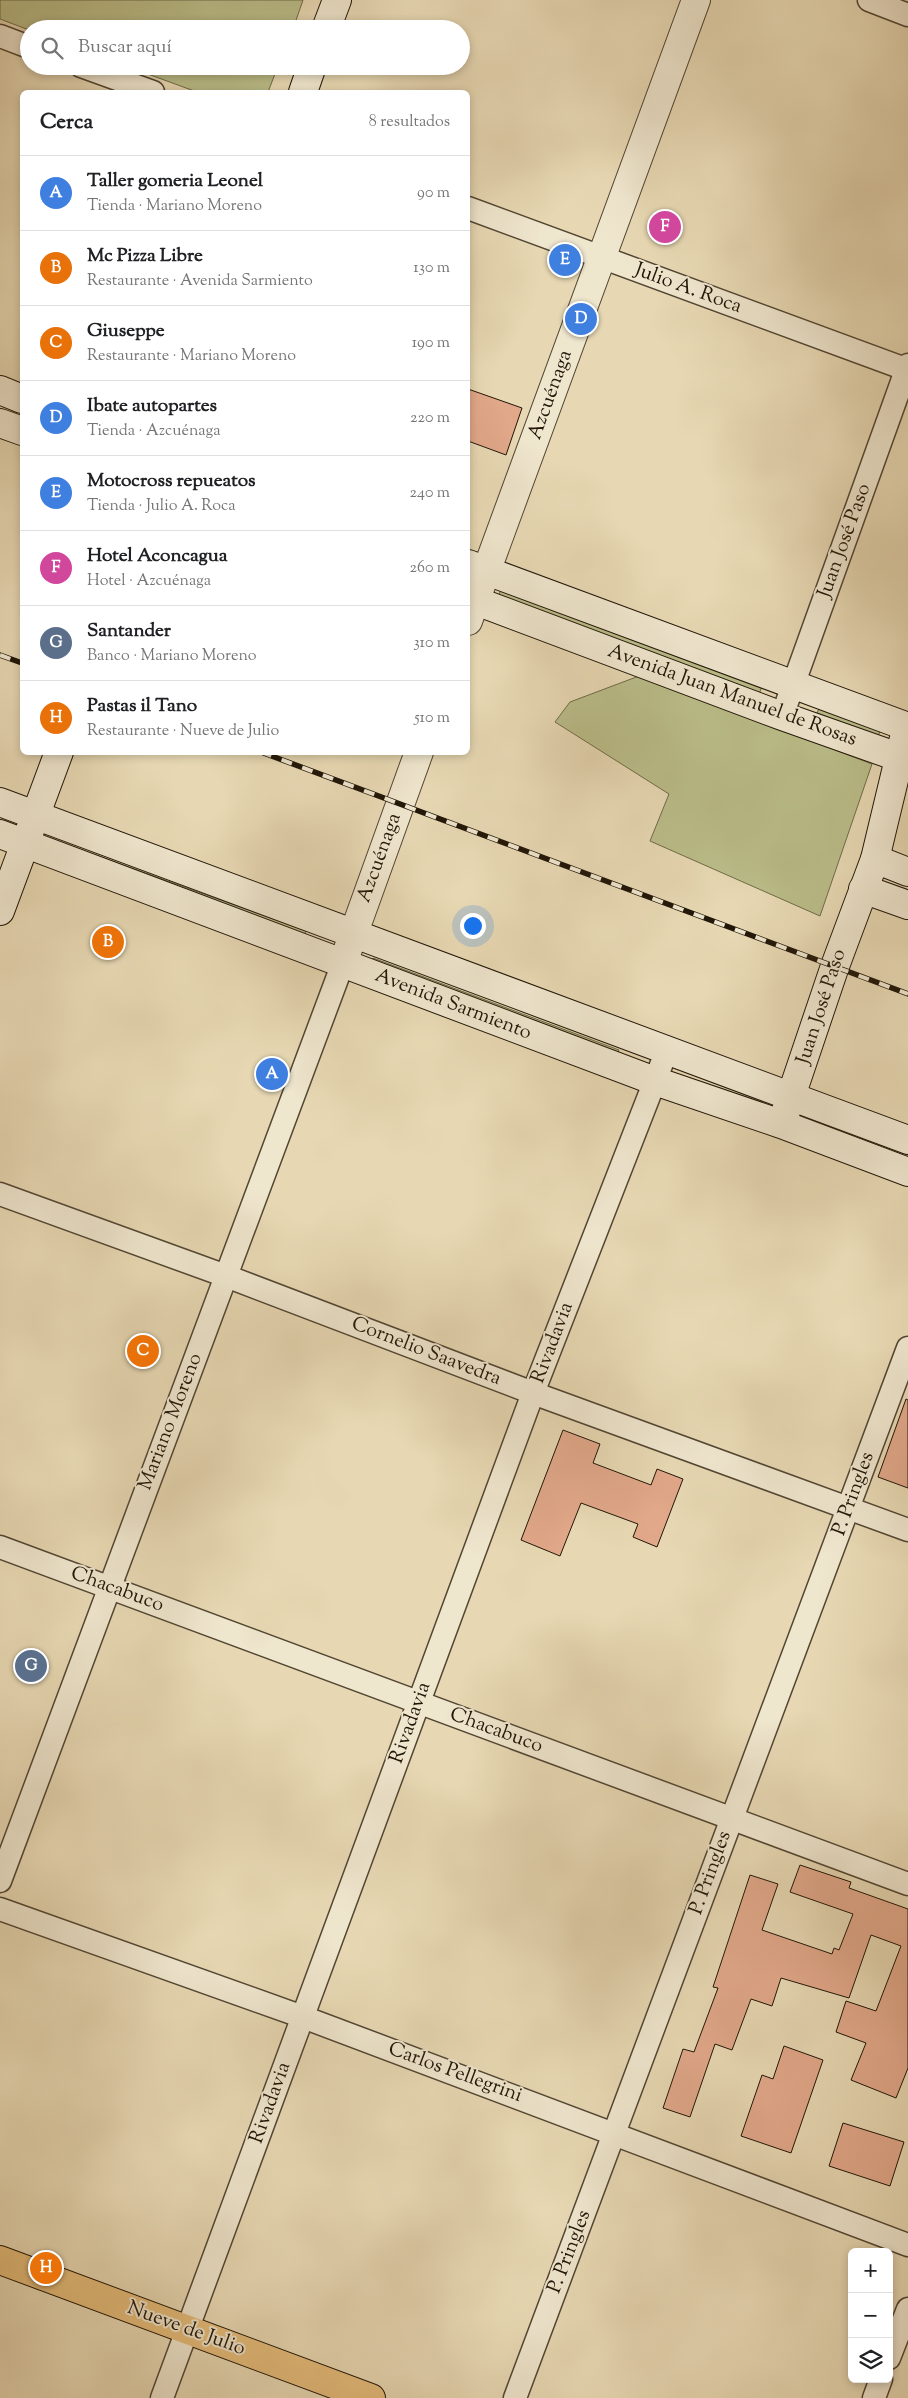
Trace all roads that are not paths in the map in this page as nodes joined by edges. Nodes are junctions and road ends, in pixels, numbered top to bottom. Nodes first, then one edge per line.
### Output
1 (337, 0) edge
2 (696, 0) edge
3 (869, 0) edge
4 (908, 14) edge
5 (329, 20) edge
6 (0, 36) edge
7 (20, 44) edge
8 (107, 75) edge
9 (309, 75) edge
10 (148, 90) edge
11 (304, 90) edge
12 (470, 209) edge
13 (602, 258) junction
14 (907, 368) edge
15 (0, 390) edge
16 (20, 398) edge
17 (0, 423) edge
18 (20, 430) edge
19 (477, 568) edge
20 (470, 607) edge
21 (793, 684) junction
22 (782, 716) junction
23 (908, 727) edge
24 (57, 755) edge
25 (418, 755) edge
26 (898, 757) junction
27 (908, 796) edge
28 (0, 802) edge
29 (35, 816) junction
30 (12, 838) edge
31 (875, 859) junction
32 (908, 872) edge
33 (863, 889) junction
34 (908, 905) edge
35 (0, 911) edge
36 (352, 934) junction
37 (343, 963) junction
38 (667, 1050) junction
39 (655, 1081) junction
40 (793, 1096) junction
41 (781, 1124) junction
42 (908, 1140) edge
43 (908, 1172) edge
44 (0, 1194) edge
45 (226, 1276) junction
46 (908, 1348) edge
47 (533, 1394) junction
48 (849, 1508) junction
49 (908, 1530) edge
50 (0, 1547) edge
51 (109, 1586) junction
52 (418, 1703) junction
53 (732, 1817) junction
54 (0, 1881) edge
55 (908, 1884) edge
56 (0, 1909) edge
57 (303, 2017) junction
58 (615, 2132) junction
59 (908, 2245) edge
60 (0, 2260) edge
61 (908, 2308) edge
62 (186, 2330) junction
63 (893, 2347) edge
64 (880, 2383) edge
65 (162, 2398) edge
66 (371, 2398) edge
67 (515, 2398) edge
68 (874, 2398) edge

1 - 5 main road
2 - 13 main road, Azcuénaga
3 - 4 street
6 - 7 street
8 - 10 street
9 - 11 main road
12 - 13 street, Julio A. Roca
13 - 14 street, Julio A. Roca
13 - 19 main road, Azcuénaga
14 - 21 street, Juan José Paso
15 - 16 main road
17 - 18 main road
19 - 20 main road, Azcuénaga
19 - 21 main road, Avenida Juan Manuel de Rosas
20 - 22 main road, Avenida Juan Manuel de Rosas
21 - 22 street, Juan José Paso
21 - 23 main road, Avenida Juan Manuel de Rosas
22 - 26 main road, Avenida Juan Manuel de Rosas
23 - 26 main road
24 - 29 main road
25 - 36 main road, Azcuénaga
26 - 31 main road
27 - 31 main road
28 - 29 main road, Avenida Sarmiento
29 - 30 main road
29 - 36 main road, Avenida Sarmiento
30 - 35 main road
30 - 37 main road, Avenida Sarmiento
31 - 32 main road
31 - 33 main road
33 - 34 main road
33 - 40 main road, Juan José Paso
36 - 37 main road, Azcuénaga
36 - 38 main road, Avenida Sarmiento
37 - 39 main road, Avenida Sarmiento
37 - 45 street, Mariano Moreno
38 - 39 street, Rivadavia
38 - 40 main road, Avenida Sarmiento
39 - 41 main road, Avenida Sarmiento
39 - 47 street, Rivadavia
40 - 41 main road, Juan José Paso
40 - 42 main road, Avenida Sarmiento
41 - 43 main road, Avenida Sarmiento
44 - 45 street, Cornelio Saavedra
45 - 47 street, Cornelio Saavedra
45 - 51 street, Mariano Moreno
46 - 48 street, P. Pringles
47 - 48 street, Cornelio Saavedra
47 - 52 street, Rivadavia
48 - 49 street, Cornelio Saavedra
48 - 53 street, P. Pringles
50 - 51 street, Chacabuco
51 - 52 street, Chacabuco
51 - 54 street, Mariano Moreno
52 - 53 street, Chacabuco
52 - 57 street, Rivadavia
53 - 55 street, Chacabuco
53 - 58 street, P. Pringles
56 - 57 street, Carlos Pellegrini
57 - 58 street, Carlos Pellegrini
57 - 62 street, Rivadavia
58 - 59 street, Carlos Pellegrini
58 - 67 street, P. Pringles
60 - 62 main road, Nueve de Julio
61 - 63 street
62 - 65 street, Rivadavia
62 - 66 main road, Nueve de Julio
64 - 68 street

